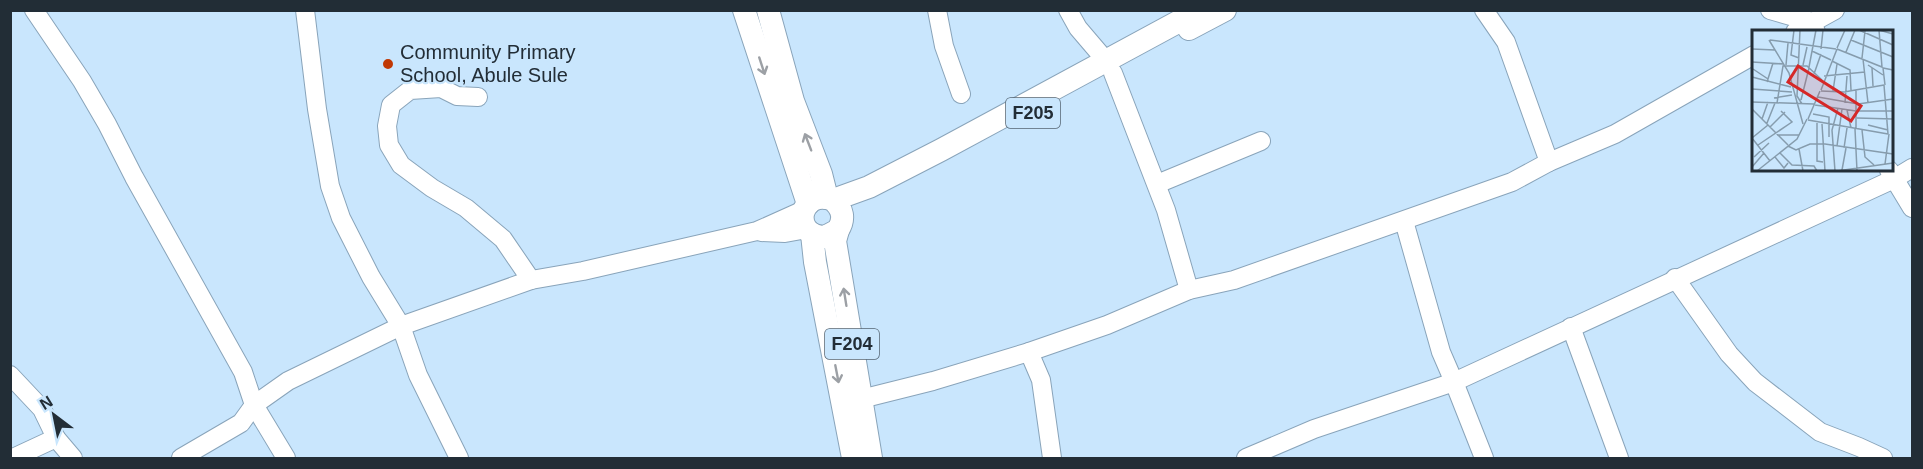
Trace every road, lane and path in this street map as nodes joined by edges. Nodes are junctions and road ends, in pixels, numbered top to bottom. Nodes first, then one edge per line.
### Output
1 (34, 10) edge
2 (305, 10) edge
3 (744, 10) edge
4 (768, 10) edge
5 (937, 10) edge
6 (1068, 10) edge
7 (1225, 10) edge
8 (1484, 10) edge
9 (1770, 10) edge
10 (1835, 10) edge
11 (1190, 13) edge
12 (1814, 27) edge
13 (1752, 56) edge
14 (1110, 68) junction
15 (961, 94) dead end
16 (478, 97) dead end
17 (1261, 141) dead end
18 (1549, 162) junction
19 (1912, 168) edge
20 (1891, 174) edge
21 (1157, 184) junction
22 (1912, 208) edge
23 (821, 215) junction
24 (1404, 221) junction
25 (1675, 278) junction
26 (531, 280) junction
27 (1189, 290) junction
28 (401, 326) junction
29 (1571, 327) junction
30 (1029, 352) junction
31 (10, 375) edge
32 (1454, 382) junction
33 (861, 399) junction
34 (254, 405) junction
35 (56, 438) junction
36 (13, 459) edge
37 (73, 459) edge
38 (181, 459) edge
39 (286, 459) edge
40 (459, 459) edge
41 (853, 459) edge
42 (871, 459) edge
43 (1052, 459) edge
44 (1246, 459) edge
45 (1484, 459) edge
46 (1619, 459) edge
47 (1883, 459) edge

1 - 34 street
2 - 28 street
3 -> 23 main road, F204
23 -> 4 main road, F204
5 - 15 street
6 - 14 street
7 - 14 main road, F205
8 - 18 street
9 - 12 street
10 - 12 street
11 - 14 main road, F205
13 - 18 street
14 - 21 street
14 - 23 main road, F205
16 - 26 street
17 - 21 street
18 - 24 street
19 - 20 street
20 - 22 street
20 - 25 street
21 - 27 street
23 - 26 street
33 -> 23 main road, F204
23 -> 41 main road, F204
24 - 27 street
24 - 32 street
25 - 29 street
25 - 47 street
26 - 28 street
27 - 30 street
28 - 34 street
28 - 40 street
29 - 32 street
29 - 46 street
30 - 33 street
30 - 43 street
31 - 35 street
32 - 44 street
32 - 45 street
33 - 42 main road, F204
34 - 38 street
34 - 39 street
35 - 36 street
35 - 37 street

